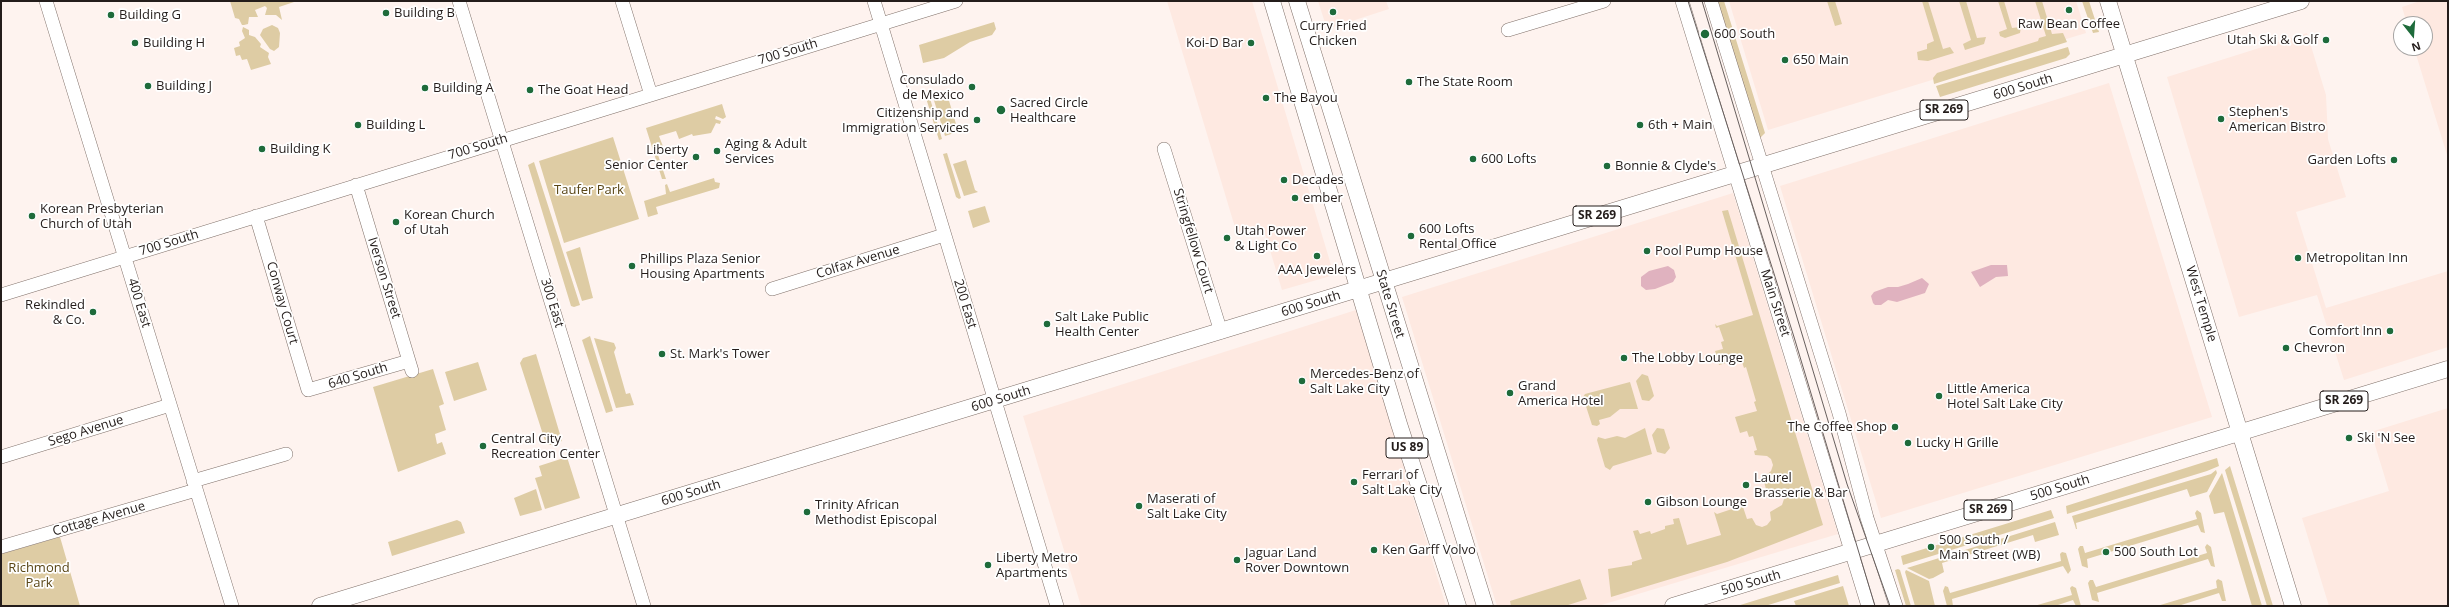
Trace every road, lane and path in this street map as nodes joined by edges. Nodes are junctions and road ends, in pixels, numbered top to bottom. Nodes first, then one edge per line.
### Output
1 (46, 1) edge
2 (459, 1) edge
3 (622, 1) edge
4 (874, 1) edge
5 (956, 1) edge
6 (1272, 1) edge
7 (1297, 1) edge
8 (1604, 1) edge
9 (1682, 1) edge
10 (1711, 1) edge
11 (2108, 1) edge
12 (2301, 1) edge
13 (881, 24) junction
14 (1508, 30) dead end
15 (2125, 56) junction
16 (651, 94) junction
17 (501, 140) junction
18 (1164, 149) dead end
19 (1763, 166) junction
20 (1734, 174) junction
21 (356, 185) junction
22 (256, 216) junction
23 (944, 235) junction
24 (124, 257) junction
25 (1383, 282) junction
26 (772, 289) dead end
27 (1360, 289) junction
28 (1, 294) edge
29 (1221, 332) junction
30 (410, 366) joint
31 (2448, 369) edge
32 (308, 390) joint
33 (994, 401) junction
34 (170, 405) junction
35 (2240, 433) junction
36 (286, 454) dead end
37 (1, 457) edge
38 (195, 486) junction
39 (616, 515) junction
40 (1876, 545) junction
41 (1, 548) edge
42 (1851, 552) junction
43 (232, 606) edge
44 (320, 606) edge
45 (644, 606) edge
46 (1057, 606) edge
47 (1458, 606) edge
48 (1485, 606) edge
49 (1673, 606) edge
50 (1868, 606) edge
51 (1896, 606) edge
52 (2293, 606) edge

1 - 24 street, 400 East
2 - 17 street, 300 East
3 - 16 street
4 - 13 street, 200 East
5 - 13 street, 700 South
6 - 27 main road, State Street / US 89
7 - 25 main road, State Street / US 89
8 - 14 street
9 - 20 street, Main Street
10 - 19 street
11 - 15 main road, West Temple
12 - 15 main road, 600 South / SR 269
13 - 16 street, 700 South
13 - 23 street, 200 East
15 - 19 main road, 600 South / SR 269
15 - 35 main road, West Temple
16 - 17 street, 700 South
17 - 21 street, 700 South
17 - 39 street, 300 East
18 - 29 street, Stringfellow Court
19 - 20 main road, 600 South / SR 269
19 - 40 street
20 - 25 main road, 600 South / SR 269
20 - 42 street, Main Street
21 - 22 street, 700 South
21 - 30 street, Iverson Street
22 - 24 street, 700 South
22 - 32 street, Conway Court
23 - 26 street, Colfax Avenue
23 - 33 street, 200 East
24 - 28 street, 700 South
24 - 34 street, 400 East
25 - 27 main road, 600 South / SR 269
25 - 48 main road, State Street / US 89
27 - 29 main road, 600 South
27 - 47 main road, State Street / US 89
29 - 33 main road, 600 South
30 - 32 street, 640 South
31 - 35 main road, 500 South / SR 269
33 - 39 main road, 600 South
33 - 46 street, 200 East
34 - 37 street, Sego Avenue
34 - 38 street, 400 East
35 - 40 main road, 500 South / SR 269
35 - 52 main road, West Temple
36 - 38 street, Cottage Avenue
38 - 41 street, Cottage Avenue
38 - 43 street, 400 East
39 - 44 main road, 600 South
39 - 45 street, 300 East
40 - 42 main road, 500 South / SR 269
40 - 51 street
42 - 49 main road, 500 South / SR 269
42 - 50 street, Main Street

